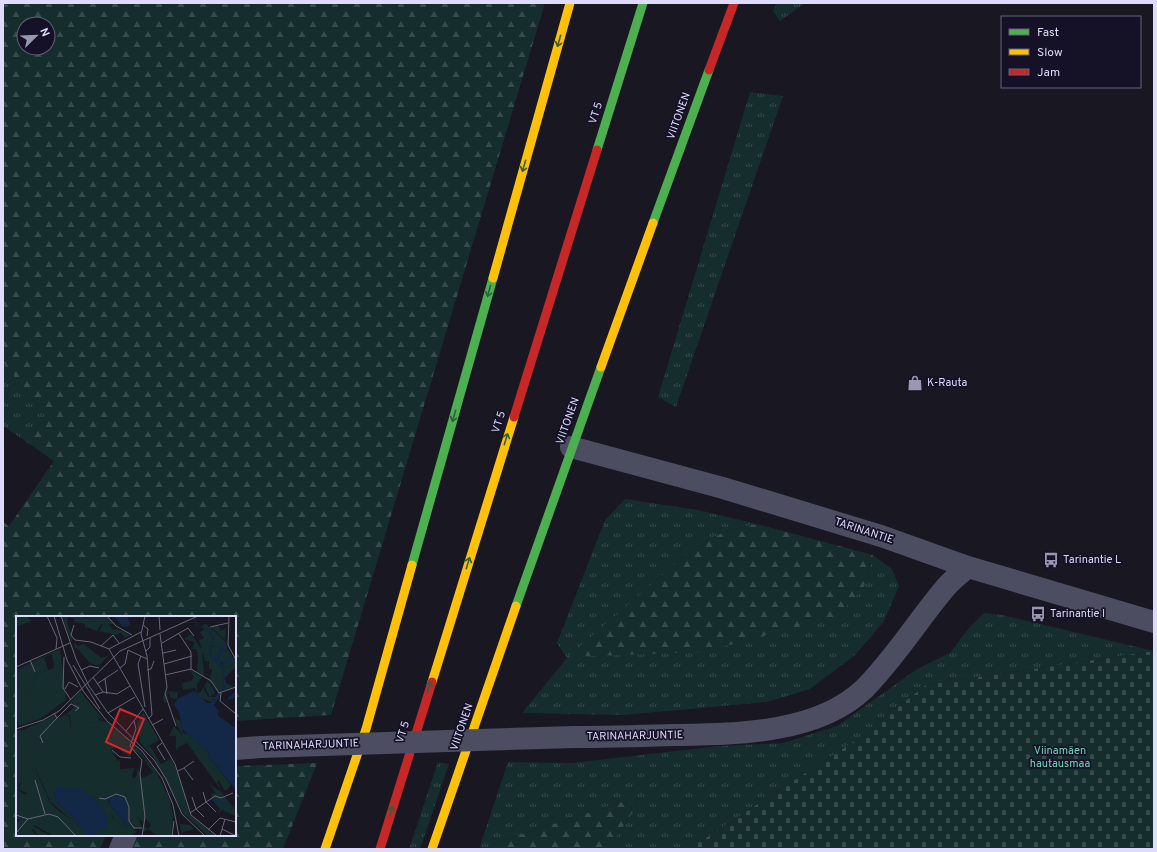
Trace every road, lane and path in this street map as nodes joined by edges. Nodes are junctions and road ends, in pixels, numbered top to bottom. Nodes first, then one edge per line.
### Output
1 (570, 3) edge
2 (644, 3) edge
3 (734, 3) edge
4 (571, 446) junction
5 (968, 567) junction
6 (1154, 622) edge
7 (236, 749) edge
8 (126, 836) edge
9 (120, 849) edge
10 (325, 849) edge
11 (380, 849) edge
12 (432, 849) edge

1 -> 10 main road
11 -> 2 main road, VT 5
3 - 4 main road, VIITONEN
4 - 5 street, TARINANTIE
4 - 12 main road, VIITONEN
5 - 6 street, TARINANTIE
5 - 7 street, TARINAHARJUNTIE, bridge
8 - 9 street

